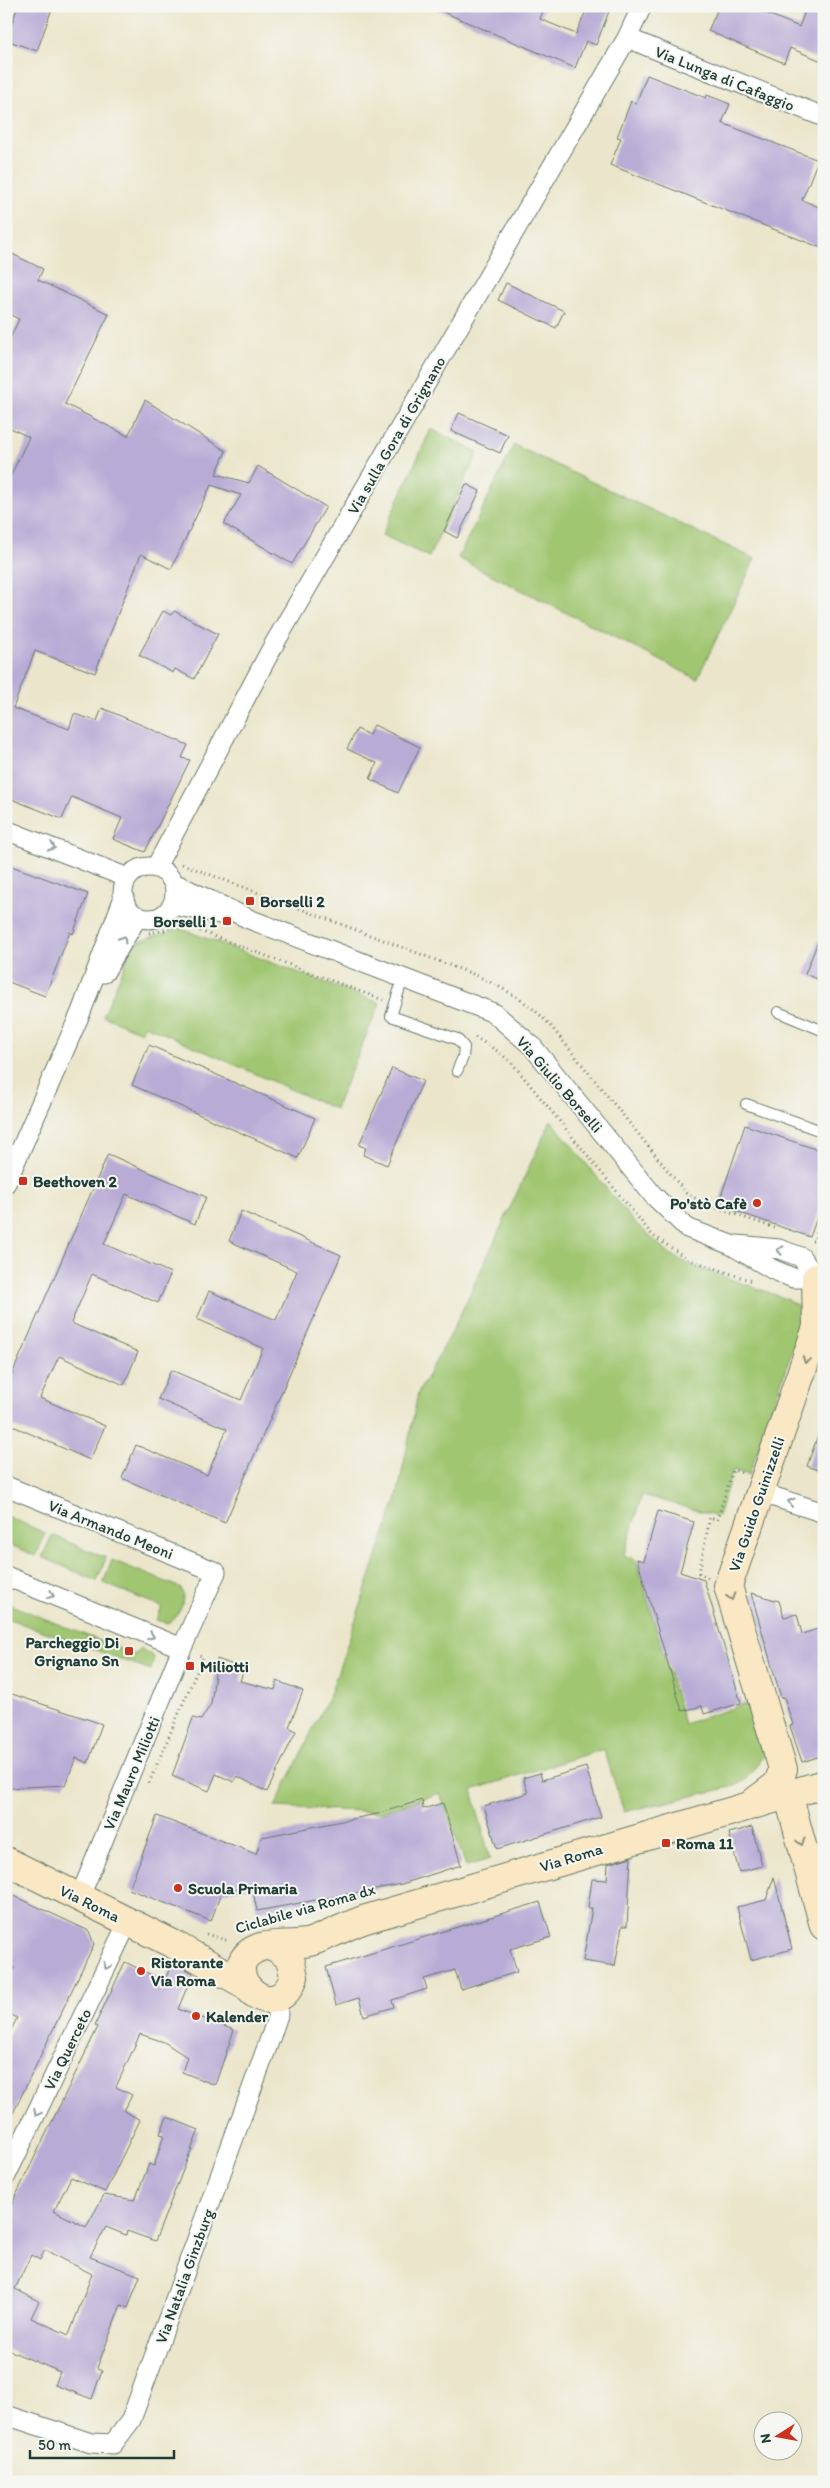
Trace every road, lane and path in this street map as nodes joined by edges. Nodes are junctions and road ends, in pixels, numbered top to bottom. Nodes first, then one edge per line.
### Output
1 (642, 6) edge
2 (627, 38) junction
3 (824, 117) edge
4 (6, 830) edge
5 (156, 867) junction
6 (128, 878) junction
7 (174, 884) junction
8 (124, 897) junction
9 (175, 914) junction
10 (138, 916) junction
11 (249, 919) junction
12 (196, 929) dead end
13 (145, 934) dead end
14 (403, 978) junction
15 (394, 1004) junction
16 (81, 1012) junction
17 (778, 1012) dead end
18 (824, 1031) edge
19 (468, 1033) dead end
20 (457, 1071) dead end
21 (746, 1104) dead end
22 (824, 1132) edge
23 (6, 1183) edge
24 (821, 1276) edge
25 (757, 1282) dead end
26 (755, 1484) junction
27 (6, 1486) edge
28 (824, 1513) edge
29 (216, 1572) joint
30 (6, 1576) edge
31 (712, 1581) dead end
32 (182, 1648) junction
33 (786, 1781) junction
34 (824, 1783) edge
35 (145, 1792) dead end
36 (6, 1861) edge
37 (79, 1898) junction
38 (128, 1922) junction
39 (824, 1926) edge
40 (201, 1933) dead end
41 (321, 1938) junction
42 (173, 1944) junction
43 (275, 1946) junction
44 (242, 1949) junction
45 (294, 1970) junction
46 (244, 1984) junction
47 (277, 1997) junction
48 (6, 2176) edge
49 (6, 2415) edge

1 - 2 street, Via sulla Gora di Grignano
2 - 3 street, Via Lunga di Cafaggio
2 - 5 street, Via sulla Gora di Grignano
4 -> 6 street
5 - 6 street
5 - 7 street
6 - 8 street
7 - 9 street
7 - 11 street, Via Giulio Borselli
8 - 10 street
8 - 16 street
9 - 10 street
9 - 11 street, Via Giulio Borselli
9 - 13 path
16 -> 10 street
11 - 14 street, Via Giulio Borselli
12 - 15 path
14 - 15 lane
14 - 24 street, Via Giulio Borselli
15 - 20 lane
16 - 23 street
17 - 18 lane
19 - 25 path
21 - 22 lane
24 -> 26 street, Via Guido Guinizzelli
28 -> 26 street
26 - 31 path
26 -> 33 street, Via Guido Guinizzelli
27 - 29 street, Via Armando Meoni
29 - 32 street, Via Mauro Miliotti
30 -> 32 street
32 - 35 path
32 - 37 street, Via Mauro Miliotti
33 - 34 street, Via Roma
33 -> 39 street, Via Guido Guinizzelli
33 - 41 street, Via Roma
36 - 37 street, Via Roma
37 - 38 street, Via Roma
38 - 42 street, Via Roma
38 -> 48 street, Via Querceto
40 - 44 path, Ciclabile via Roma dx
41 - 43 street, Via Roma
41 - 45 street, Via Roma
42 - 44 street, Via Roma
42 - 46 street, Via Roma
43 - 44 street, Via Roma
43 - 45 street
44 - 46 street
45 - 47 street, Via Roma
46 - 47 street, Via Roma
47 - 49 street, Via Natalia Ginzburg

